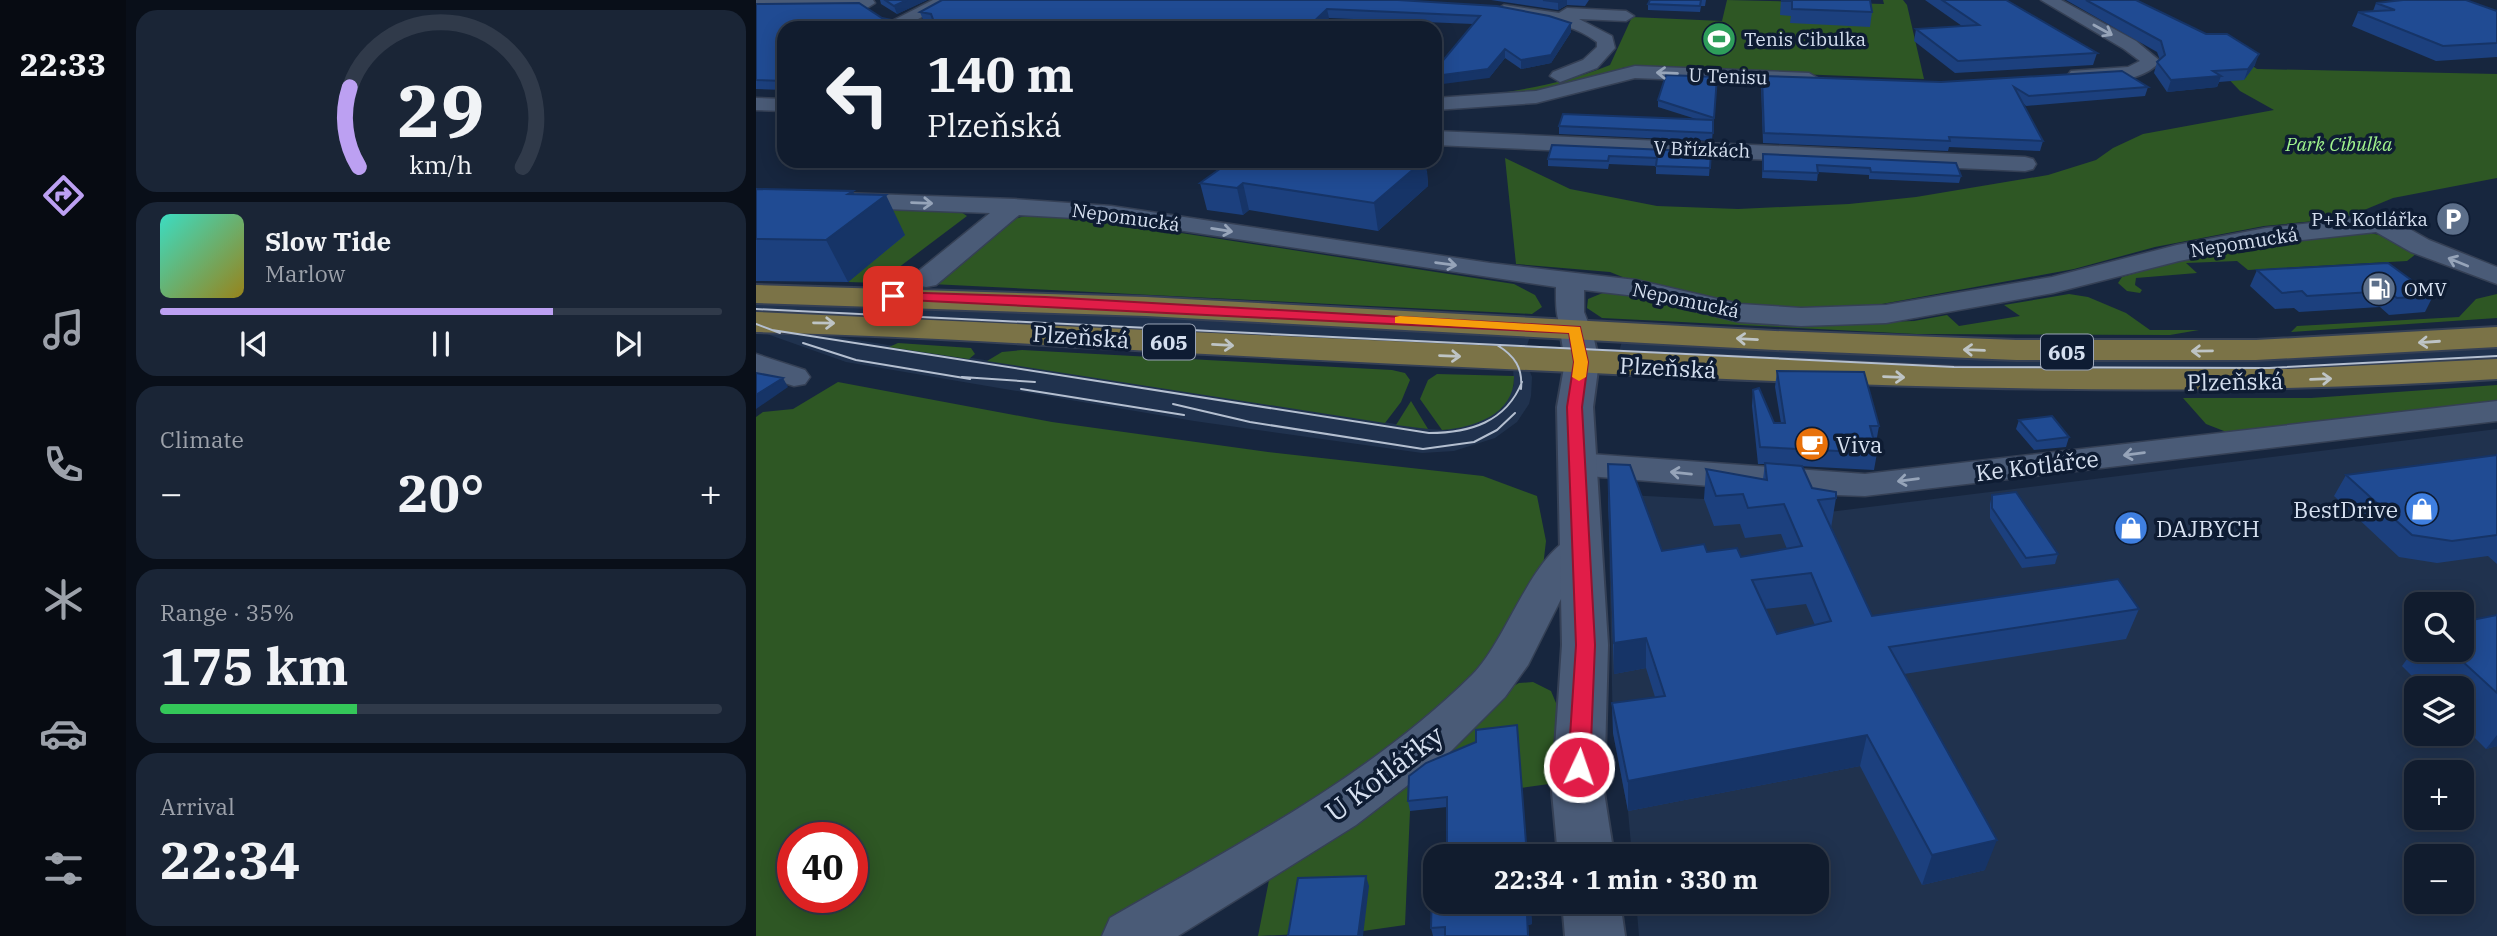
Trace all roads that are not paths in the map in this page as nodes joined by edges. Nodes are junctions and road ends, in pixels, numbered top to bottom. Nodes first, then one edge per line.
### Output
1 (946, 0) edge
2 (2049, 0) edge
3 (756, 4) edge
4 (1485, 8) edge
5 (1630, 8) edge
6 (880, 12) edge
7 (1524, 12) junction
8 (906, 21) edge
9 (1606, 40) junction
10 (2063, 76) edge
11 (1823, 80) edge
12 (1442, 93) edge
13 (756, 104) edge
14 (1442, 104) edge
15 (777, 105) edge
16 (1442, 138) edge
17 (2025, 164) dead end
18 (756, 197) edge
19 (1014, 206) junction
20 (2497, 276) edge
21 (926, 279) dead end
22 (1570, 281) junction
23 (756, 294) edge
24 (756, 322) edge
25 (2497, 337) edge
26 (1578, 346) junction
27 (756, 363) edge
28 (2497, 369) edge
29 (794, 377) dead end
30 (2497, 411) edge
31 (1576, 464) junction
32 (1580, 547) junction
33 (1584, 844) edge
34 (1592, 914) edge
35 (1129, 936) edge
36 (1595, 936) edge

1 - 6 street
2 -> 10 street
3 - 6 street
4 - 7 street
5 - 7 street
5 - 9 street
6 - 8 street
7 - 9 street
9 - 12 street
11 -> 14 street, U Tenisu
13 - 15 street
16 - 17 street, V Břízkách
18 -> 19 street, Nepomucká
19 - 21 street
19 -> 22 street, Nepomucká
20 -> 22 street, Nepomucká
22 - 26 street
23 - 26 main road, Plzeňská / 605
24 -> 26 main road, Plzeňská / 605
25 -> 26 main road, Plzeňská / 605
26 -> 28 main road, Plzeňská / 605
26 - 31 street
27 - 29 street
30 -> 31 street, Ke Kotlářce
31 - 32 street
32 - 33 street
32 - 35 street, U Kotlářky
34 - 36 street

